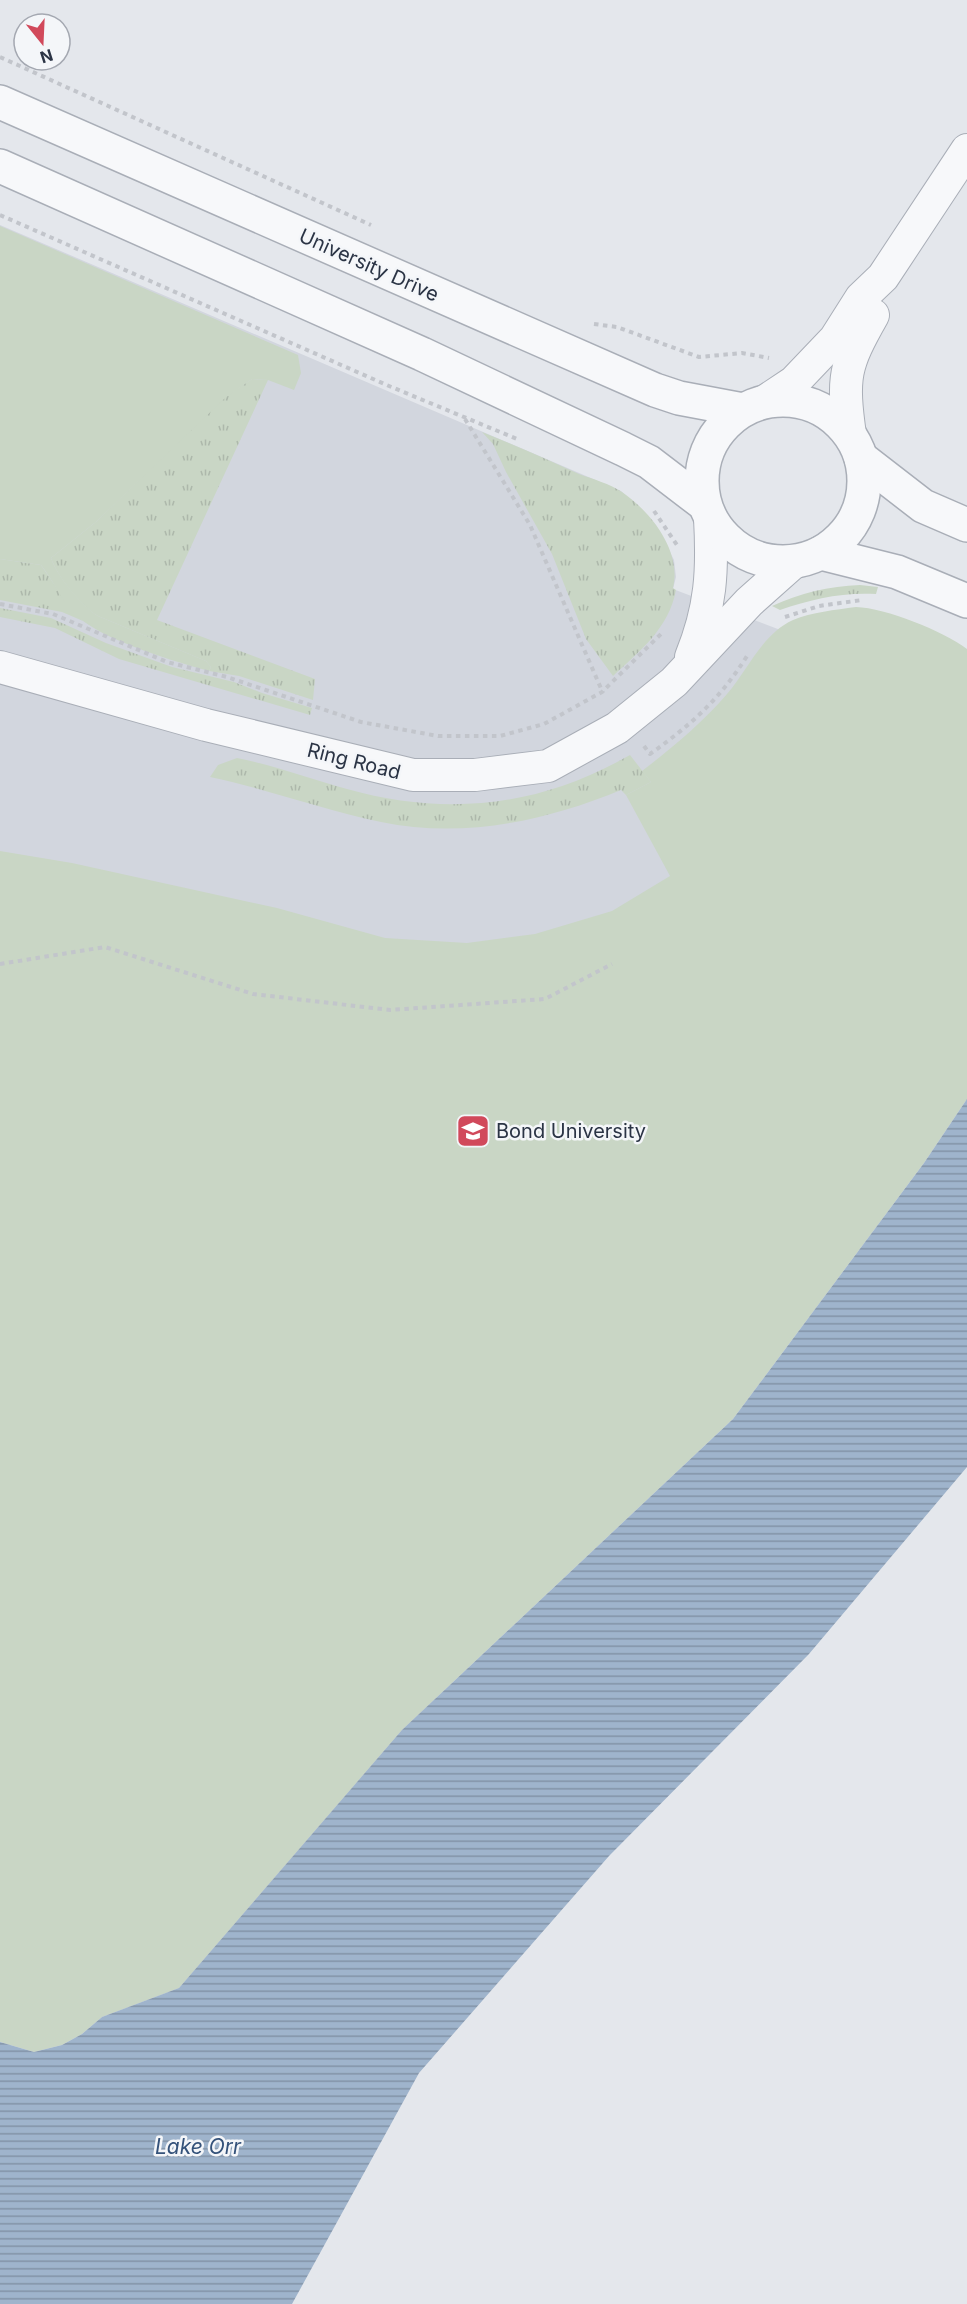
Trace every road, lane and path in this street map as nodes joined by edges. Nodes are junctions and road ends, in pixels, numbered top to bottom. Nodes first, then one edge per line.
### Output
1 (0, 57) edge
2 (0, 102) edge
3 (967, 150) edge
4 (0, 166) edge
5 (0, 215) edge
6 (382, 230) dead end
7 (883, 277) junction
8 (584, 322) dead end
9 (805, 372) junction
10 (754, 406) junction
11 (518, 440) dead end
12 (855, 446) junction
13 (647, 503) dead end
14 (707, 511) junction
15 (967, 525) edge
16 (678, 547) dead end
17 (808, 557) junction
18 (967, 601) edge
19 (0, 604) edge
20 (669, 625) dead end
21 (0, 667) edge
22 (686, 669) junction
23 (0, 964) edge
24 (612, 964) dead end

1 - 6 path
2 - 10 street, University Drive
3 - 7 street
4 - 14 street
5 - 11 path
7 - 9 street
7 - 12 street
8 - 9 path
9 - 10 street
10 - 12 street
10 - 14 street
12 - 15 street
12 - 17 street
13 - 16 path
14 - 17 street
14 - 22 street, Ring Road
17 - 18 street
17 - 22 street, Ring Road
19 - 20 path
21 - 22 street, Ring Road
23 - 24 path

